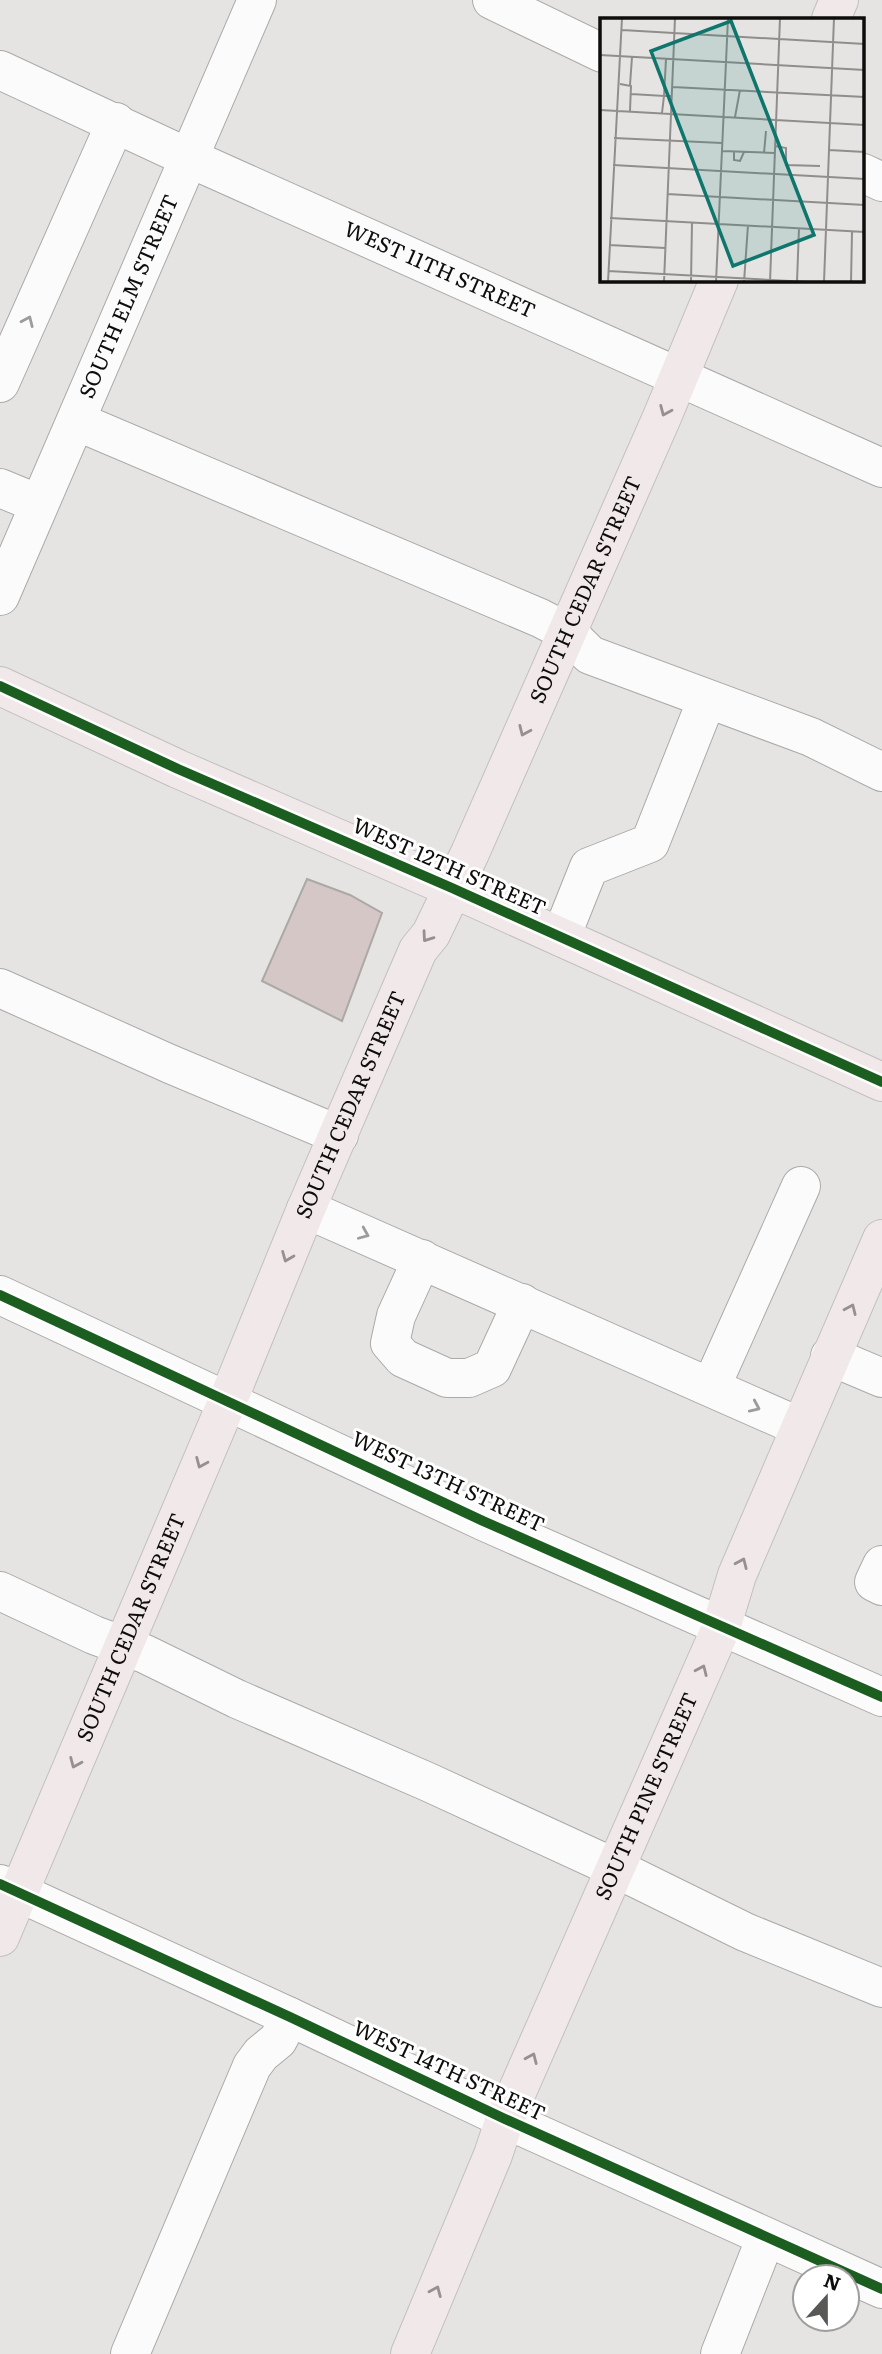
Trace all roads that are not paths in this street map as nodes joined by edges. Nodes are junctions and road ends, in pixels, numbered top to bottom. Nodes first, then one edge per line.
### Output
1 (257, 0) edge
2 (492, 0) edge
3 (839, 0) edge
4 (831, 18) edge
5 (600, 51) edge
6 (0, 70) edge
7 (116, 122) junction
8 (189, 158) junction
9 (864, 173) edge
10 (882, 182) edge
11 (718, 282) edge
12 (679, 375) junction
13 (0, 383) edge
14 (76, 421) junction
15 (882, 468) edge
16 (0, 488) edge
17 (39, 504) junction
18 (0, 596) edge
19 (567, 632) junction
20 (0, 686) edge
21 (707, 699) junction
22 (882, 772) edge
23 (452, 888) junction
24 (561, 937) junction
25 (0, 988) edge
26 (882, 1082) edge
27 (339, 1135) junction
28 (801, 1186) dead end
29 (306, 1209) junction
30 (882, 1239) edge
31 (422, 1259) junction
32 (0, 1295) edge
33 (522, 1303) junction
34 (830, 1356) junction
35 (882, 1378) edge
36 (711, 1387) junction
37 (228, 1400) junction
38 (800, 1427) junction
39 (882, 1565) edge
40 (882, 1586) edge
41 (0, 1591) edge
42 (720, 1628) junction
43 (124, 1647) junction
44 (882, 1697) edge
45 (615, 1868) junction
46 (10, 1888) edge
47 (0, 1937) edge
48 (882, 1988) edge
49 (290, 2017) junction
50 (505, 2119) junction
51 (766, 2237) junction
52 (882, 2289) edge
53 (130, 2354) edge
54 (410, 2354) edge
55 (720, 2354) edge

1 - 8 street, SOUTH ELM STREET
2 - 5 street
3 - 4 main road
6 - 7 street, WEST 11TH STREET
7 - 8 street, WEST 11TH STREET
13 -> 7 street
8 - 12 street, WEST 11TH STREET
8 - 14 street, SOUTH ELM STREET
9 - 10 street
11 - 12 main road, SOUTH CEDAR STREET
12 - 15 street, WEST 11TH STREET
12 -> 19 main road, SOUTH CEDAR STREET
14 - 17 street, SOUTH ELM STREET
14 - 19 street
16 - 17 street
17 - 18 street, SOUTH ELM STREET
19 - 21 street
19 -> 23 main road, SOUTH CEDAR STREET
20 - 23 main road, WEST 12TH STREET
21 - 22 street
21 - 24 street
23 - 24 main road, WEST 12TH STREET
23 -> 27 main road, SOUTH CEDAR STREET
24 - 26 main road, WEST 12TH STREET
25 - 27 street
27 - 29 main road, SOUTH CEDAR STREET
28 - 36 street
29 -> 31 street
29 -> 37 main road, SOUTH CEDAR STREET
34 -> 30 main road, SOUTH PINE STREET
31 - 33 street
31 - 33 street
32 - 37 street, WEST 13TH STREET
33 - 36 street
34 - 35 street
34 - 38 main road, SOUTH PINE STREET
36 -> 38 street
37 - 42 street, WEST 13TH STREET
37 -> 43 main road, SOUTH CEDAR STREET
42 -> 38 main road, SOUTH PINE STREET
39 - 40 street
41 - 43 street
42 - 44 street, WEST 13TH STREET
45 -> 42 main road, SOUTH PINE STREET
43 - 45 street
43 -> 46 main road, SOUTH CEDAR STREET
45 - 48 street
50 -> 45 main road, SOUTH PINE STREET
46 - 47 main road, SOUTH CEDAR STREET
46 - 49 street, WEST 14TH STREET
49 - 50 street, WEST 14TH STREET
49 - 53 street
50 - 51 street, WEST 14TH STREET
54 -> 50 main road, SOUTH PINE STREET
51 - 52 street, WEST 14TH STREET
51 - 55 street

